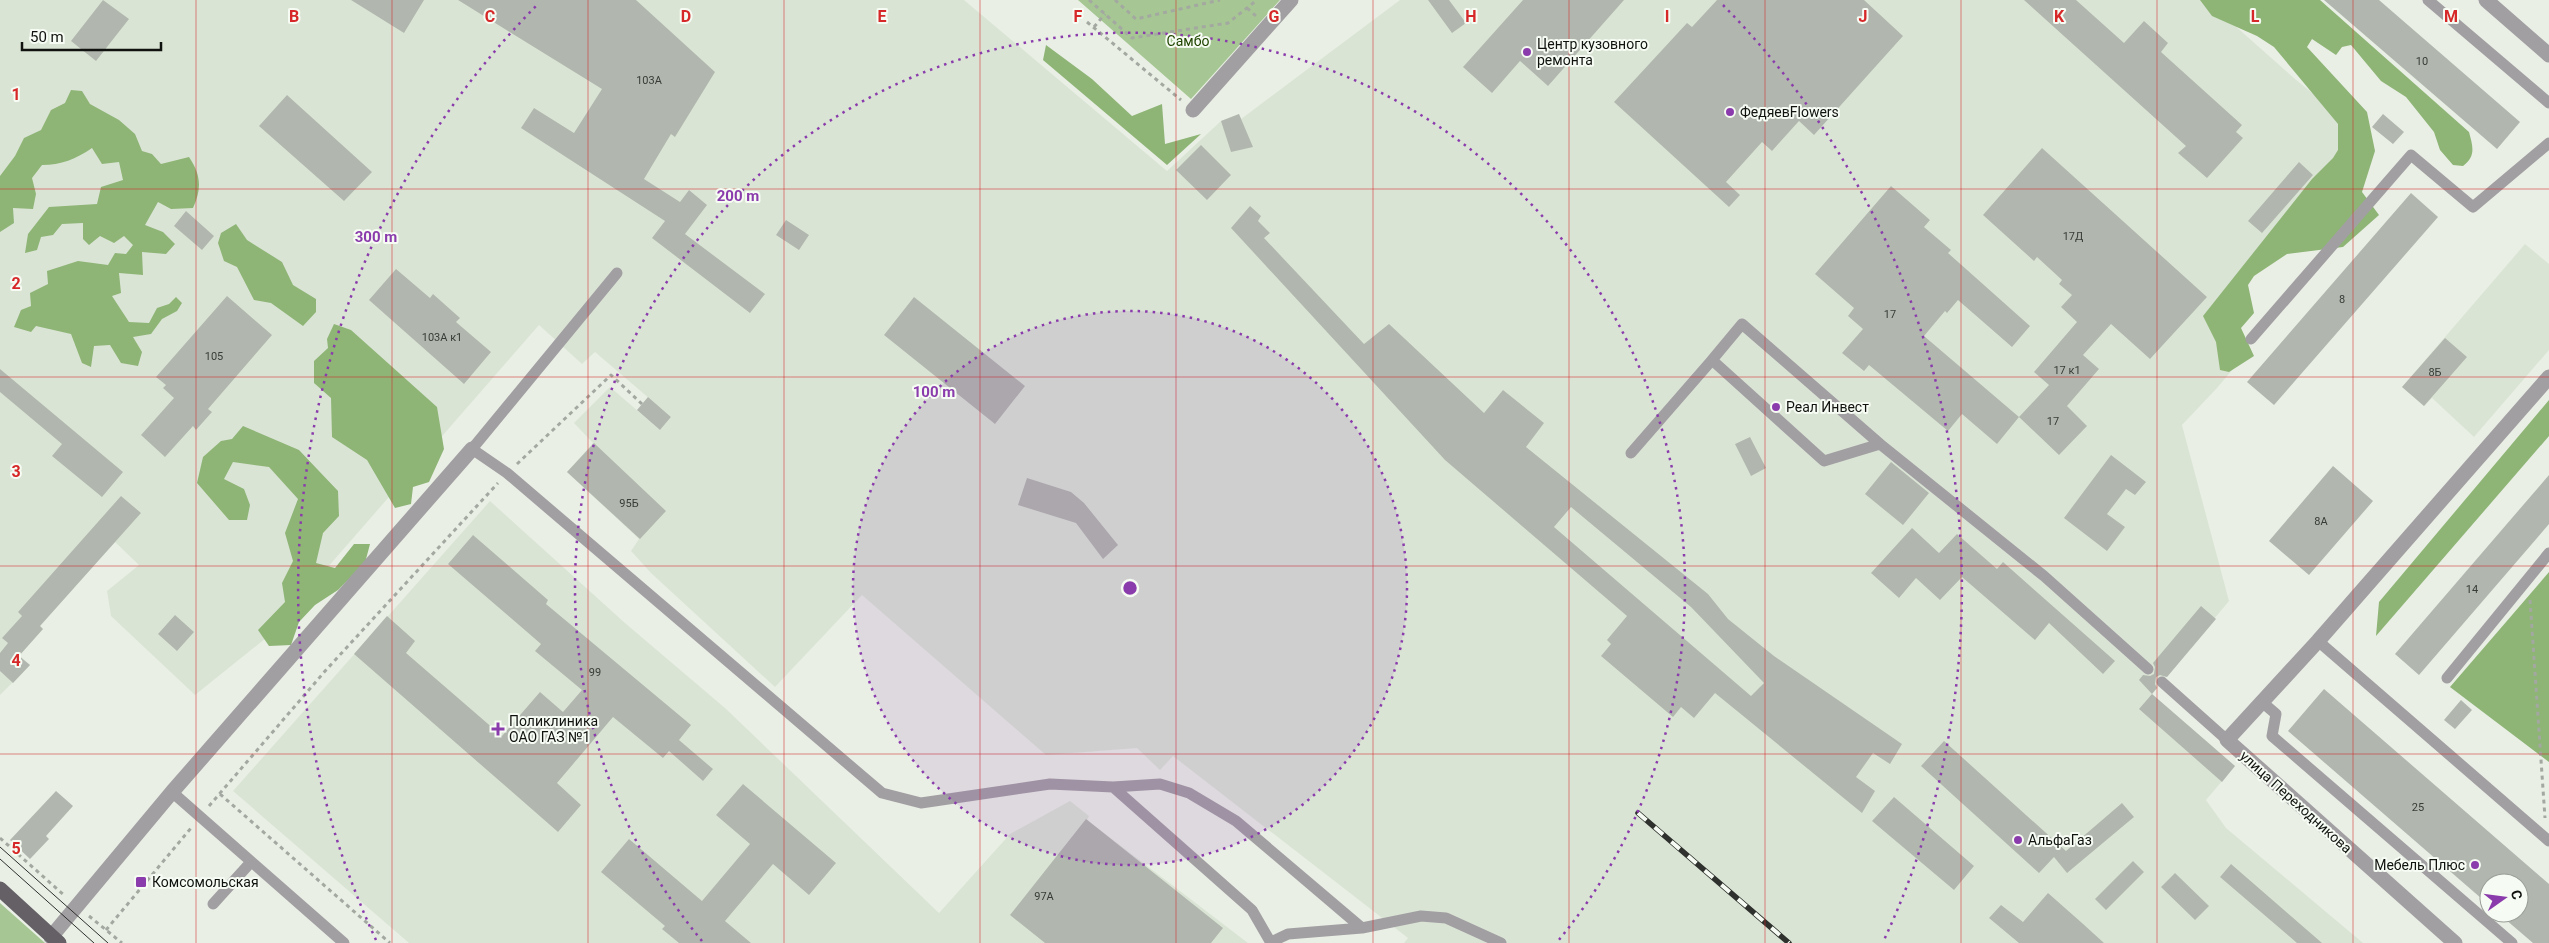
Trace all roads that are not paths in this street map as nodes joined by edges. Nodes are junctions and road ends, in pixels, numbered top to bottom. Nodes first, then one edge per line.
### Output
1 (1291, 0) edge
2 (2428, 0) edge
3 (2486, 0) edge
4 (2549, 55) edge
5 (2549, 103) edge
6 (1193, 110) road end
7 (2549, 143) edge
8 (617, 273) dead end
9 (2251, 339) dead end
10 (1712, 360) junction
11 (2549, 377) edge
12 (1880, 444) junction
13 (472, 449) junction
14 (1631, 454) dead end
15 (2549, 554) edge
16 (2318, 641) junction
17 (2148, 669) dead end
18 (2447, 678) dead end
19 (2162, 682) dead end
20 (2262, 702) junction
21 (2227, 740) junction
22 (1113, 787) junction
23 (172, 792) junction
24 (2548, 840) edge
25 (251, 862) junction
26 (0, 889) edge
27 (213, 904) dead end
28 (1362, 928) junction
29 (55, 940) edge
30 (1271, 942) edge
31 (344, 943) edge
32 (1501, 943) edge
33 (2455, 943) edge
34 (2512, 943) edge

1 - 6 street
2 - 5 lane
3 - 4 street
7 - 9 lane
8 - 13 lane
10 - 12 lane
10 - 12 lane
10 - 14 lane
11 - 16 street
12 - 17 lane
13 - 22 lane
13 - 23 street
15 - 18 lane
16 - 20 street
16 - 24 lane
19 - 21 lane
20 - 21 street
20 - 34 lane
21 - 33 street, улица Переходникова
22 - 28 lane
22 - 30 lane
23 - 25 lane
23 - 29 street
25 - 27 lane
25 - 31 lane
26 - 29 main road
28 - 30 lane
28 - 32 lane

